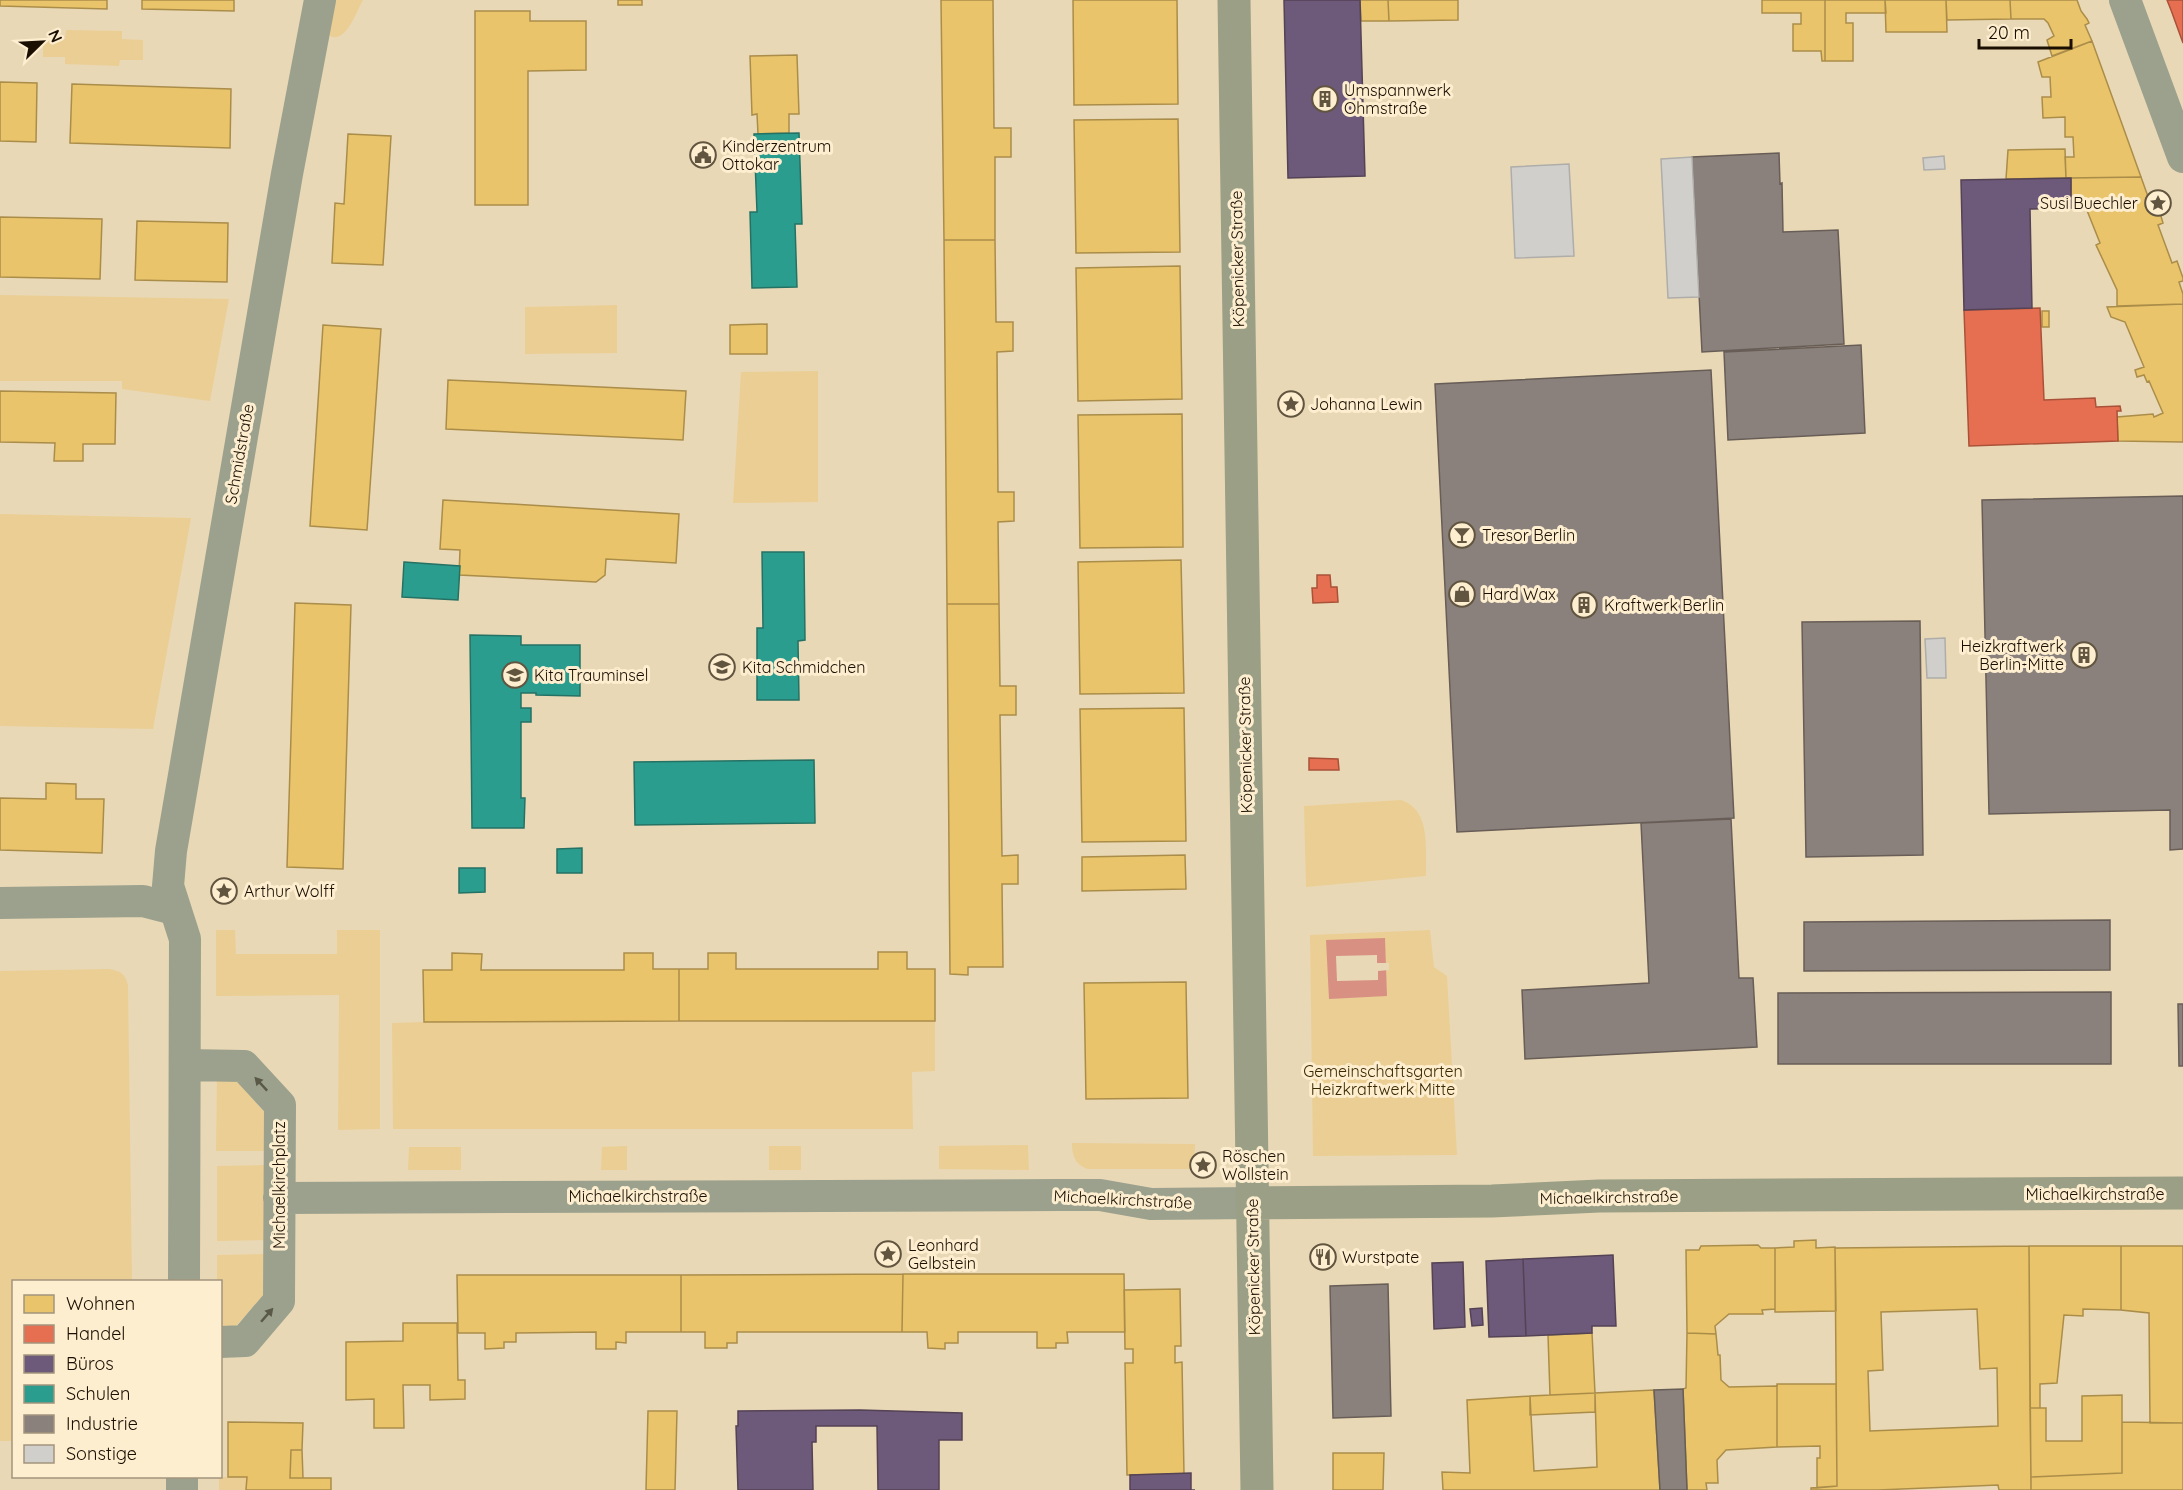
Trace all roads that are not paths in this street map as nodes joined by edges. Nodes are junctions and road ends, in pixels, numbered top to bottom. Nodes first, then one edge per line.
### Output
1 (320, 0) edge
2 (1234, 0) edge
3 (2125, 0) edge
4 (2183, 156) edge
5 (0, 903) edge
6 (174, 909) junction
7 (186, 1065) junction
8 (2183, 1193) edge
9 (279, 1198) junction
10 (1252, 1203) junction
11 (184, 1280) edge
12 (222, 1342) edge
13 (1257, 1490) edge

1 - 6 street, Schmidstraße
2 - 10 main road, Köpenicker Straße
3 - 4 street
5 - 6 street
6 - 7 street
9 -> 7 street, Michaelkirchplatz
7 - 11 street
8 - 10 main road, Michaelkirchstraße
9 - 10 street, Michaelkirchstraße
12 -> 9 street, Michaelkirchplatz
10 - 13 main road, Köpenicker Straße

